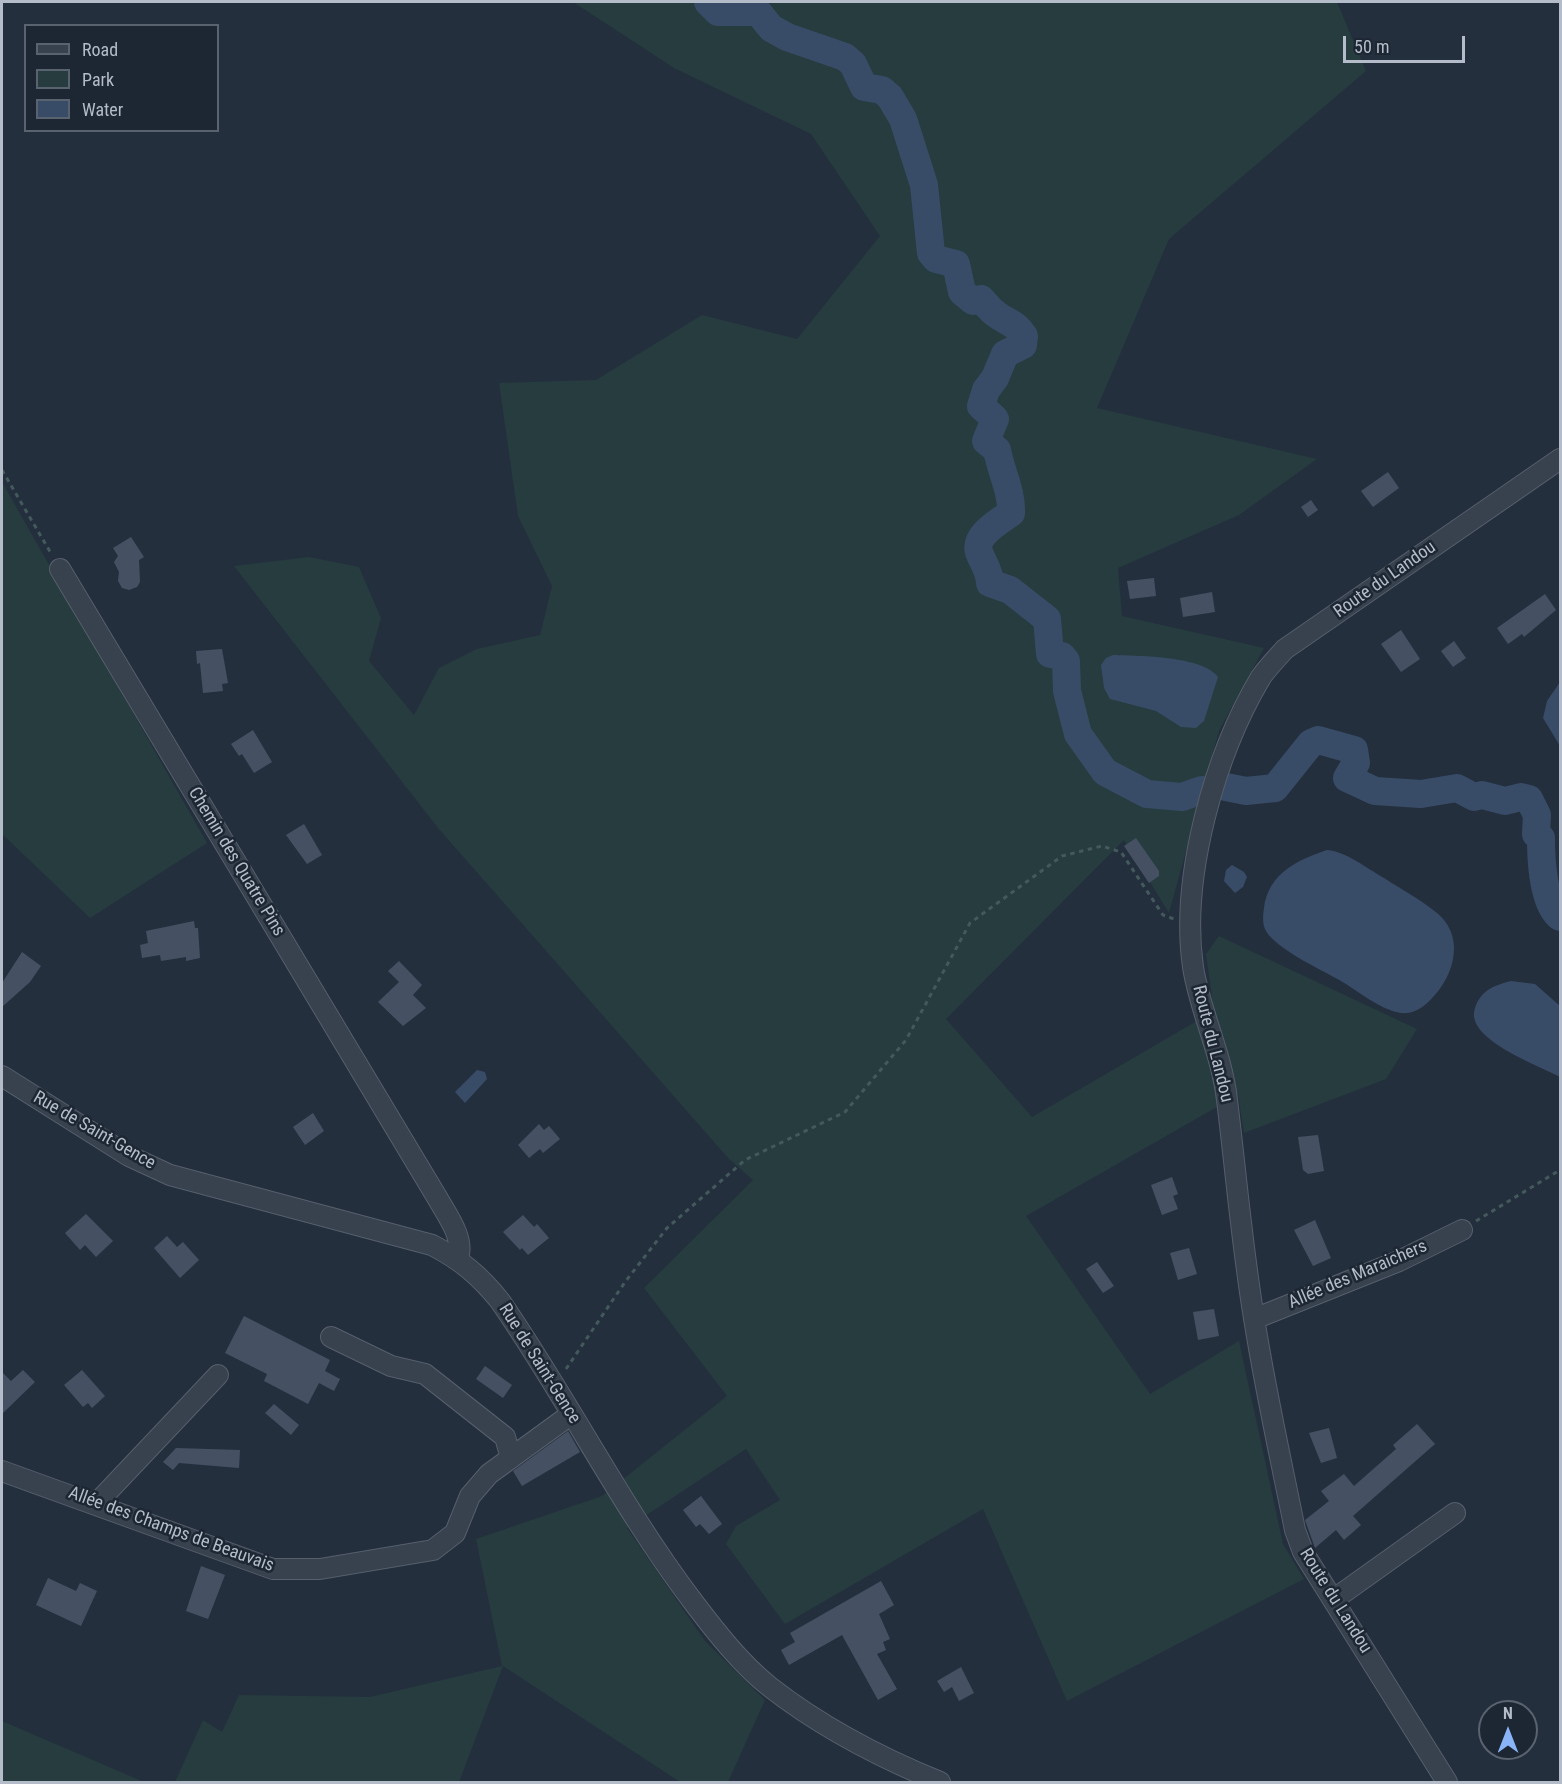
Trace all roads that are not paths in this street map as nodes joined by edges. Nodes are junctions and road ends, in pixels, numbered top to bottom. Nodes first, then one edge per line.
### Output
1 (1560, 459) edge
2 (60, 569) road end
3 (2, 1076) edge
4 (1462, 1230) road end
5 (458, 1258) junction
6 (1254, 1319) junction
7 (331, 1336) dead end
8 (218, 1375) dead end
9 (570, 1414) junction
10 (511, 1458) junction
11 (2, 1471) edge
12 (96, 1504) junction
13 (1455, 1513) dead end
14 (1333, 1600) junction
15 (905, 1776) edge
16 (940, 1782) edge
17 (1447, 1782) edge

1 - 6 street, Route du Landou
2 - 5 street, Chemin des Quatre Pins
3 - 5 street, Rue de Saint-Gence
4 - 6 street, Allée des Maraichers
5 - 9 street, Rue de Saint-Gence
6 - 14 street, Route du Landou
7 - 10 street
8 - 12 street
9 - 10 street, Allée des Champs de Beauvais
9 - 15 street, Rue de Saint-Gence
10 - 12 street, Allée des Champs de Beauvais
11 - 12 street, Allée des Champs de Beauvais
13 - 14 street
14 - 17 street, Route du Landou
15 - 16 street, Rue de Saint-Gence

